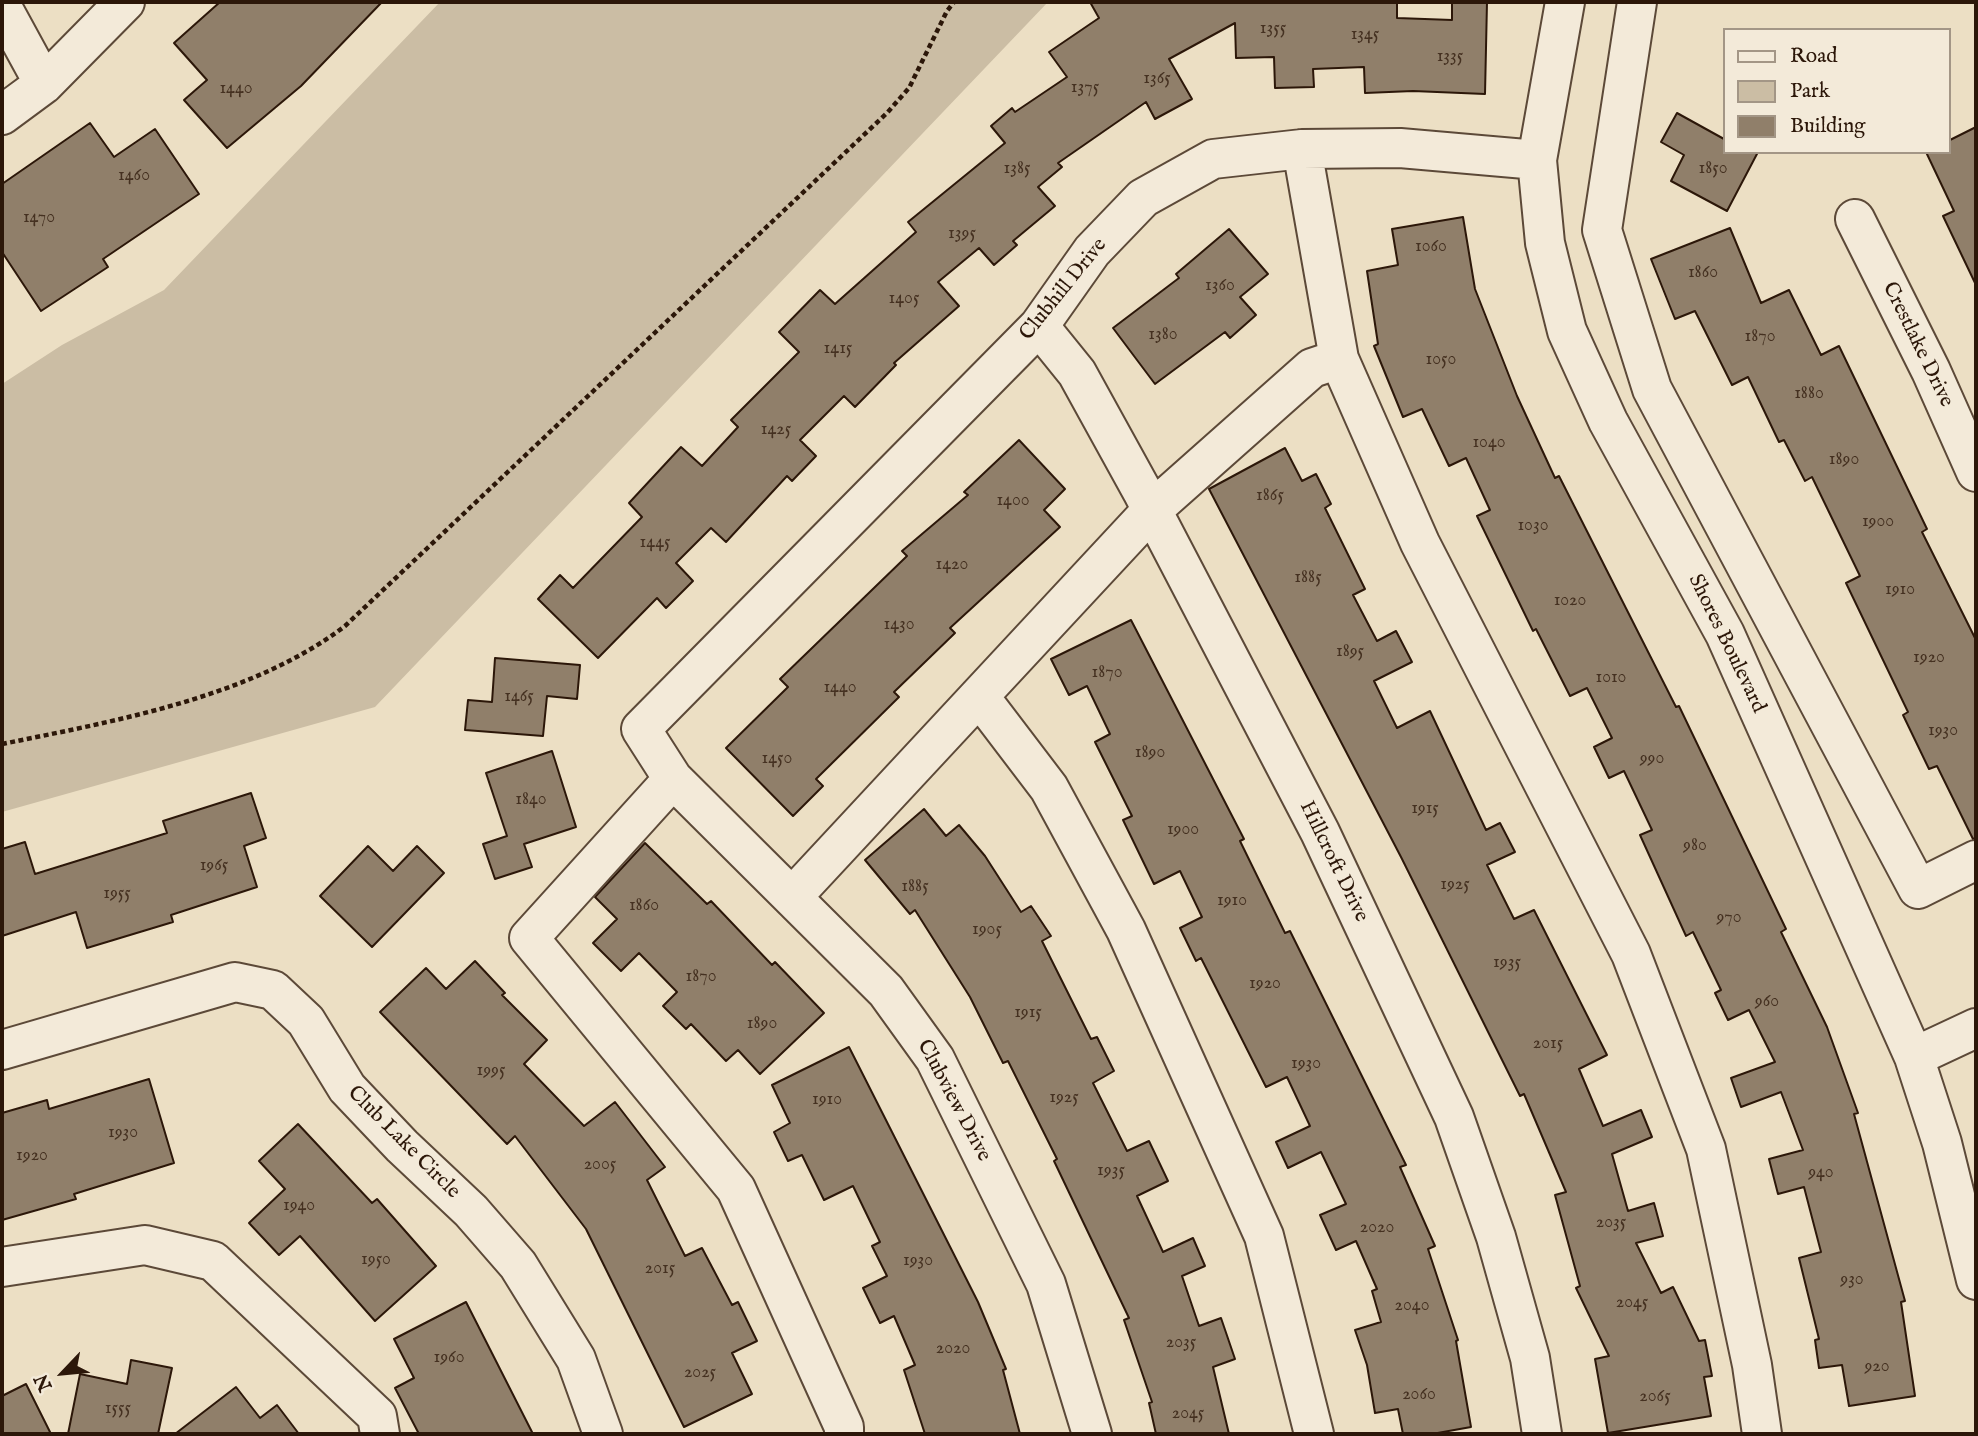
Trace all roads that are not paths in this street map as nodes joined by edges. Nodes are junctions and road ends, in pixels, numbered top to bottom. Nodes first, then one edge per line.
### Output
1 (125, 2) edge
2 (1565, 2) edge
3 (1637, 2) edge
4 (2, 7) edge
5 (44, 84) junction
6 (2, 115) edge
7 (1301, 149) junction
8 (1537, 160) junction
9 (1855, 219) dead end
10 (1039, 326) junction
11 (1339, 359) junction
12 (1976, 472) edge
13 (1152, 510) junction
14 (979, 696) junction
15 (641, 729) joint
16 (673, 779) junction
17 (1976, 860) edge
18 (793, 896) junction
19 (1976, 1028) edge
20 (2, 1050) edge
21 (1914, 1057) junction
22 (2, 1267) edge
23 (1976, 1280) edge
24 (380, 1434) edge
25 (603, 1434) edge
26 (845, 1434) edge
27 (1092, 1434) edge
28 (1314, 1434) edge
29 (1542, 1434) edge
30 (1762, 1434) edge

1 - 5 street
2 - 8 street, Shores Boulevard
3 - 17 street
4 - 5 street
5 - 6 street
7 - 8 street, Clubhill Drive
7 - 10 street, Clubhill Drive
7 - 11 street
8 - 21 street, Shores Boulevard
9 - 12 street, Crestlake Drive
10 - 13 street, Hillcroft Drive
10 - 15 street, Clubhill Drive
11 - 13 street
11 - 30 street
13 - 14 street
13 - 29 street, Hillcroft Drive
14 - 18 street
14 - 28 street
15 - 16 street, Clubview Drive
16 - 18 street, Clubview Drive
16 - 26 street
18 - 27 street, Clubview Drive
19 - 21 street
20 - 25 street, Club Lake Circle
21 - 23 street, Shores Boulevard
22 - 24 street

